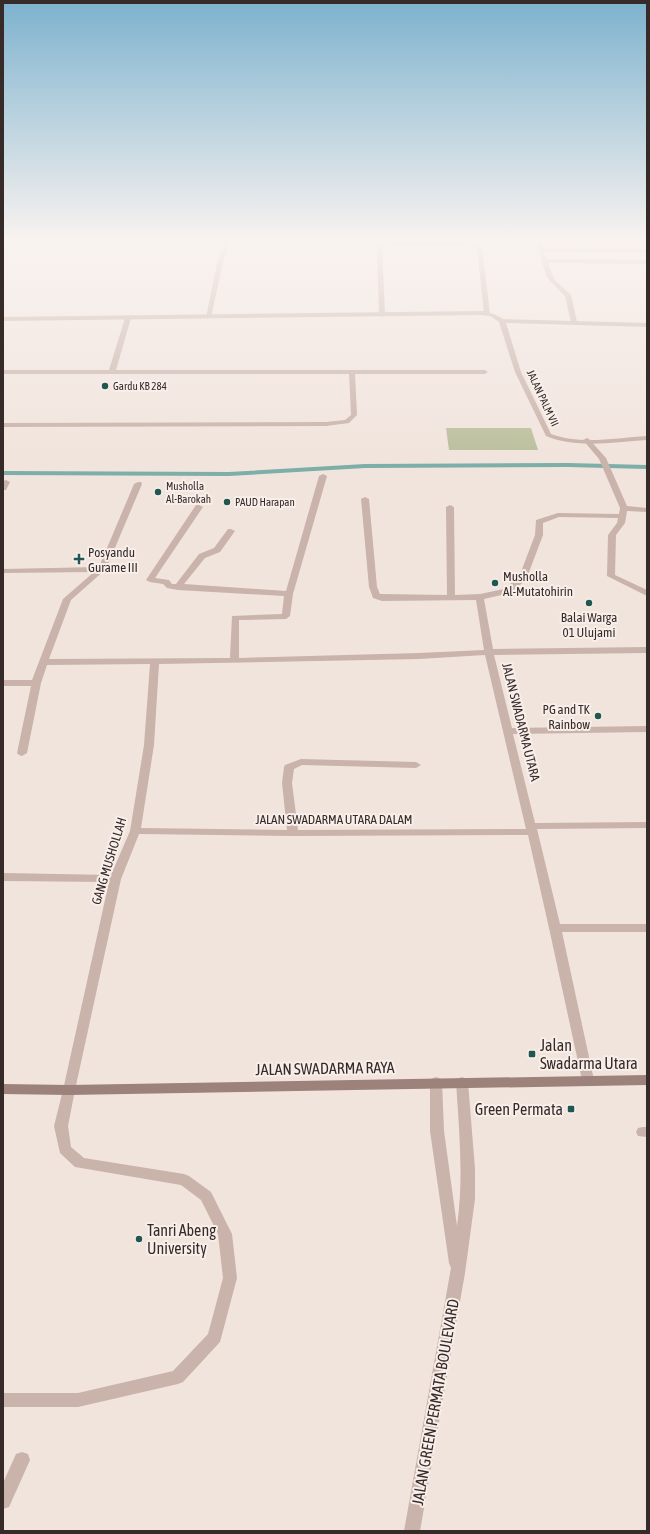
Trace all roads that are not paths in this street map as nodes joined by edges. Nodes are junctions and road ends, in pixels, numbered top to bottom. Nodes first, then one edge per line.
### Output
1 (210, 310) edge
2 (382, 310) edge
3 (487, 310) edge
4 (571, 310) edge
5 (487, 314) junction
6 (382, 315) junction
7 (208, 317) junction
8 (128, 318) junction
9 (3, 319) edge
10 (502, 321) junction
11 (574, 322) junction
12 (647, 325) edge
13 (3, 372) edge
14 (112, 372) junction
15 (352, 372) junction
16 (485, 372) dead end
17 (3, 425) edge
18 (647, 438) edge
19 (587, 440) junction
20 (323, 476) dead end
21 (138, 484) dead end
22 (365, 499) dead end
23 (199, 507) dead end
24 (450, 508) dead end
25 (647, 510) edge
26 (623, 512) junction
27 (231, 531) dead end
28 (102, 569) junction
29 (3, 571) edge
30 (178, 587) junction
31 (647, 593) edge
32 (289, 594) junction
33 (451, 597) junction
34 (480, 597) junction
35 (647, 650) edge
36 (489, 652) junction
37 (234, 661) junction
38 (43, 662) junction
39 (155, 662) junction
40 (3, 683) edge
41 (36, 683) junction
42 (647, 729) edge
43 (509, 731) junction
44 (22, 753) dead end
45 (416, 765) dead end
46 (647, 825) edge
47 (532, 829) junction
48 (135, 831) junction
49 (293, 833) junction
50 (3, 877) edge
51 (115, 879) junction
52 (555, 928) junction
53 (647, 928) edge
54 (588, 1080) junction
55 (647, 1080) edge
56 (436, 1082) junction
57 (462, 1082) junction
58 (3, 1089) edge
59 (69, 1090) junction
60 (458, 1273) junction
61 (3, 1400) edge
62 (22, 1460) dead end
63 (3, 1501) edge
64 (412, 1531) edge

1 - 7 street
2 - 6 street
3 - 5 street
4 - 11 street
5 - 6 street
5 - 10 street
6 - 7 street
7 - 8 street
8 - 9 street
8 - 14 street
10 - 11 street
10 - 19 street, JALAN PALM VII
11 - 12 street
13 - 14 street
14 - 15 street
15 - 16 street
15 - 17 street
18 - 19 street, JALAN PALM VII
19 - 26 street
20 - 32 street
21 - 28 street
22 - 33 street
23 - 30 street
24 - 33 street
25 - 26 street
26 - 31 street
26 - 34 street
27 - 30 street
28 - 29 street
28 - 38 street
30 - 32 street
32 - 37 street
33 - 34 street
34 - 36 street, JALAN SWADARMA UTARA
35 - 36 street
36 - 37 street
36 - 43 street, JALAN SWADARMA UTARA
37 - 39 street
38 - 39 street
38 - 41 street
39 - 48 street, GANG MUSHOLLAH
40 - 41 street
41 - 44 street
42 - 43 street
43 - 47 street, JALAN SWADARMA UTARA
45 - 49 street
46 - 47 street, JALAN SWADARMA UTARA DALAM
47 - 49 street, JALAN SWADARMA UTARA DALAM
47 - 52 street, JALAN SWADARMA UTARA
48 - 49 street, JALAN SWADARMA UTARA DALAM
48 - 51 street, GANG MUSHOLLAH
50 - 51 street
51 - 59 street, GANG MUSHOLLAH
52 - 53 street
52 - 54 street, JALAN SWADARMA UTARA
54 - 55 main road, JALAN SWADARMA RAYA
54 - 57 main road, JALAN SWADARMA RAYA
56 - 57 main road, JALAN SWADARMA RAYA
56 - 59 main road, JALAN SWADARMA RAYA
56 - 60 street, JALAN GREEN PERMATA BOULEVARD
57 - 60 street, JALAN GREEN PERMATA BOULEVARD
58 - 59 main road, JALAN SWADARMA RAYA
59 - 61 street, GANG MUSHOLLAH
60 - 64 street, JALAN GREEN PERMATA BOULEVARD
62 - 63 street

